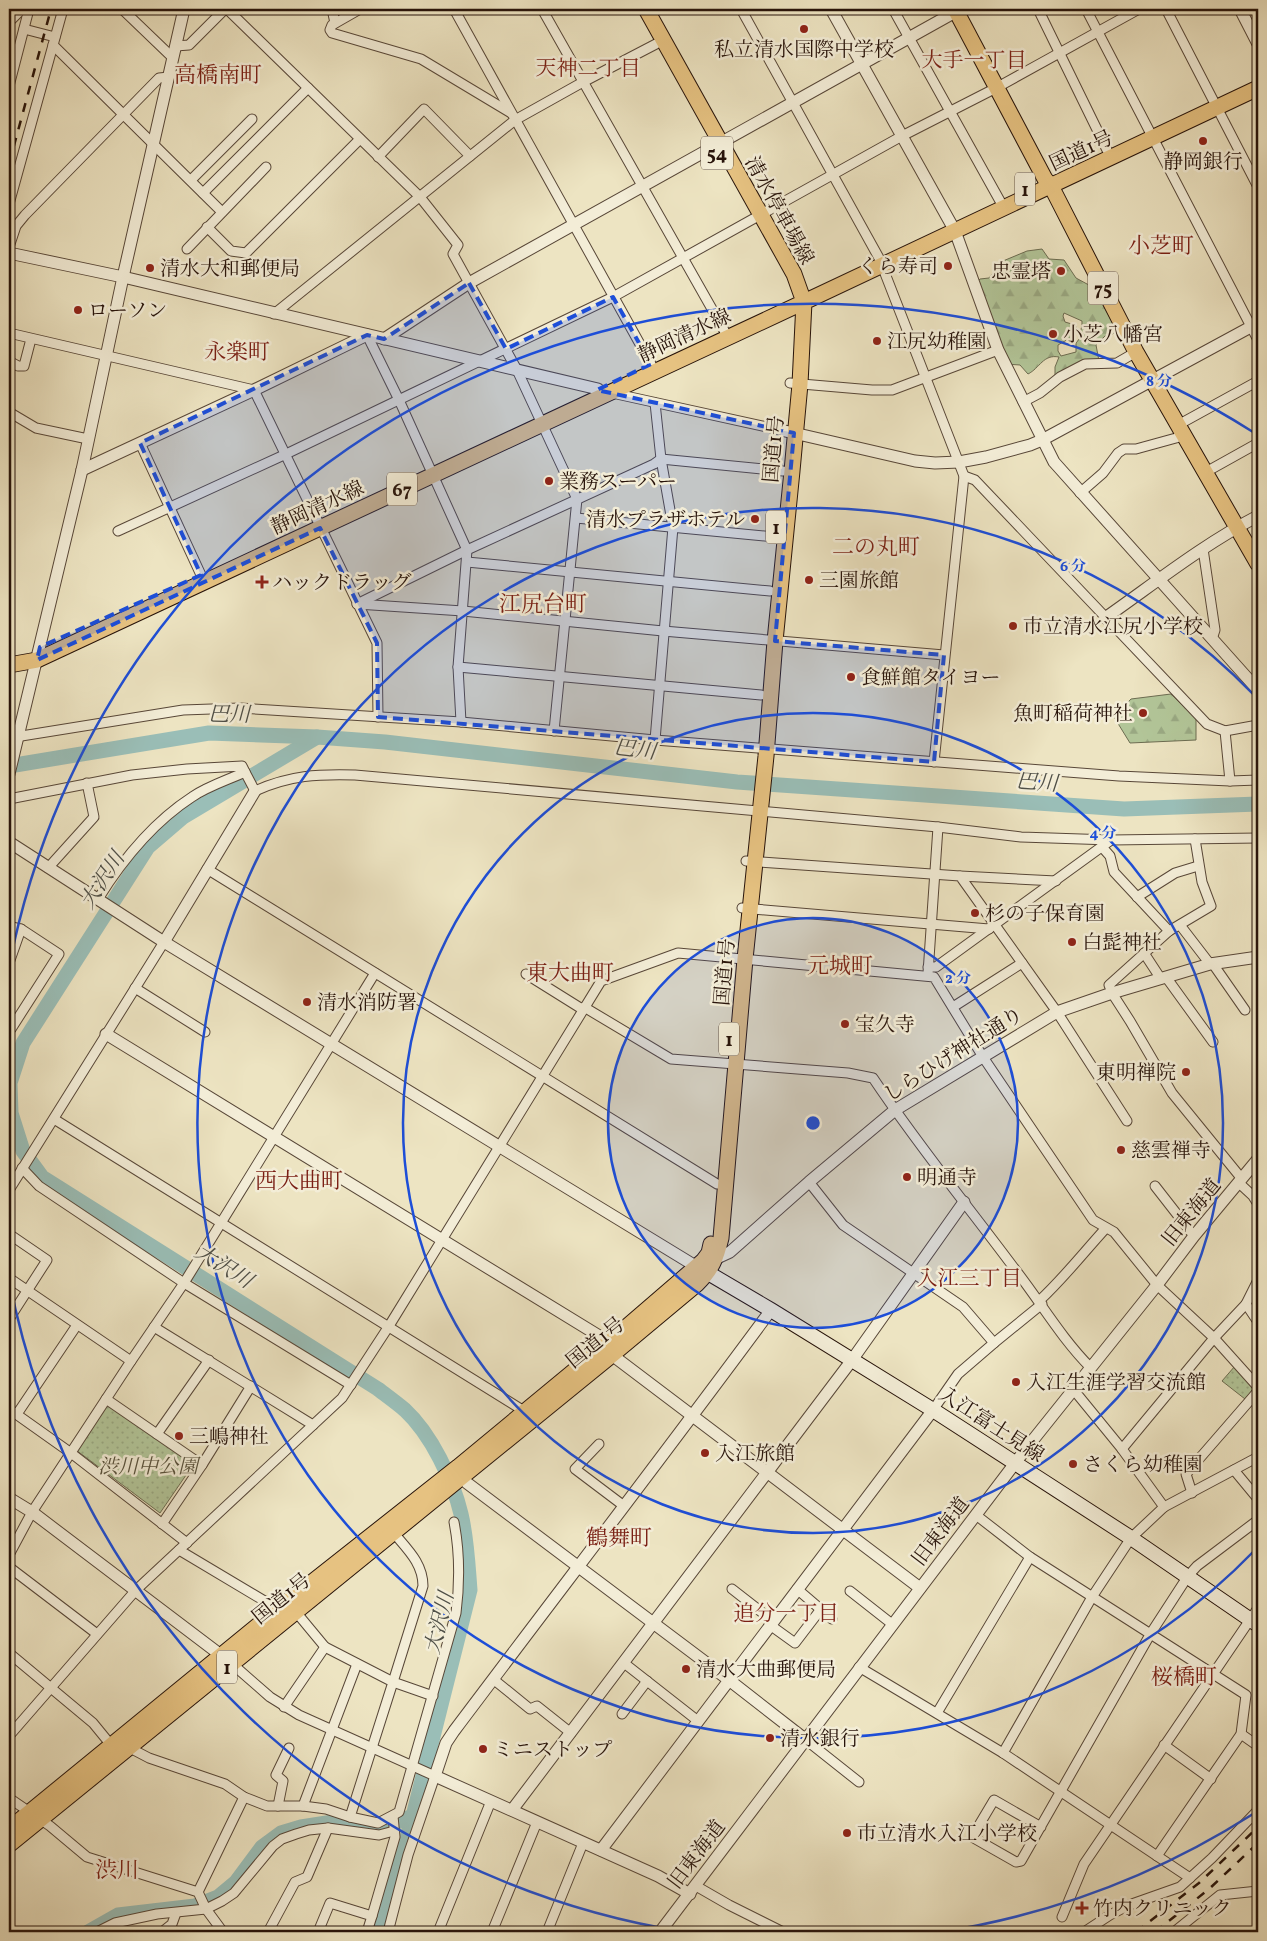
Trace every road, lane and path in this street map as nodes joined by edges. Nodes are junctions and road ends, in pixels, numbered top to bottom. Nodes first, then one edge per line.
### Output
1 (22, 9) edge
2 (29, 9) edge
3 (63, 9) edge
4 (122, 9) edge
5 (184, 9) edge
6 (226, 9) edge
7 (332, 9) edge
8 (360, 9) edge
9 (454, 9) edge
10 (542, 9) edge
11 (741, 9) edge
12 (831, 9) edge
13 (893, 9) edge
14 (1038, 9) edge
15 (1086, 9) edge
16 (1139, 9) edge
17 (1166, 9) edge
18 (643, 10) edge
19 (957, 10) edge
20 (1243, 10) edge
21 (9, 22) edge
22 (335, 23) junction
23 (24, 29) junction
24 (1097, 32) junction
25 (909, 38) junction
26 (54, 41) junction
27 (656, 44) junction
28 (1258, 44) edge
29 (176, 46) junction
30 (1059, 53) junction
31 (173, 58) junction
32 (862, 64) junction
33 (169, 77) junction
34 (1258, 78) edge
35 (583, 82) junction
36 (9, 86) edge
37 (308, 88) junction
38 (996, 88) junction
39 (1258, 88) edge
40 (793, 103) junction
41 (1216, 103) junction
42 (949, 112) junction
43 (124, 114) junction
44 (513, 117) junction
45 (252, 119) dead end
46 (1150, 134) junction
47 (902, 136) junction
48 (360, 139) junction
49 (154, 143) junction
50 (717, 145) junction
51 (1107, 150) junction
52 (470, 156) junction
53 (378, 157) junction
54 (266, 168) dead end
55 (833, 175) junction
56 (191, 180) junction
57 (1048, 182) junction
58 (642, 187) junction
59 (1258, 187) edge
60 (203, 193) junction
61 (420, 197) junction
62 (1000, 201) junction
63 (9, 204) edge
64 (222, 212) junction
65 (757, 218) junction
66 (574, 225) junction
67 (207, 227) junction
68 (953, 227) junction
69 (9, 247) edge
70 (187, 249) dead end
71 (9, 253) edge
72 (682, 258) junction
73 (881, 261) junction
74 (123, 277) junction
75 (470, 282) junction
76 (613, 297) junction
77 (798, 300) junction
78 (274, 314) junction
79 (1255, 325) edge
80 (725, 332) junction
81 (9, 333) edge
82 (367, 335) junction
83 (31, 339) junction
84 (384, 339) junction
85 (1258, 340) edge
86 (506, 349) junction
87 (998, 350) junction
88 (1136, 352) junction
89 (107, 356) junction
90 (9, 361) edge
91 (482, 361) junction
92 (651, 364) junction
93 (517, 370) junction
94 (926, 376) junction
95 (1152, 381) junction
96 (1258, 381) edge
97 (795, 384) junction
98 (254, 390) junction
99 (603, 391) junction
100 (399, 400) junction
101 (1023, 402) junction
102 (655, 403) junction
103 (9, 412) edge
104 (539, 420) junction
105 (1181, 430) junction
106 (790, 432) junction
107 (88, 438) junction
108 (1042, 440) junction
109 (1258, 442) edge
110 (140, 443) junction
111 (284, 456) junction
112 (661, 459) junction
113 (960, 462) junction
114 (82, 470) junction
115 (432, 471) junction
116 (782, 471) junction
117 (1206, 472) junction
118 (964, 476) junction
119 (1080, 493) junction
120 (577, 499) junction
121 (170, 507) junction
122 (1258, 516) edge
123 (576, 518) junction
124 (318, 525) junction
125 (1238, 526) junction
126 (673, 527) junction
127 (118, 531) dead end
128 (775, 537) junction
129 (1203, 549) junction
130 (467, 550) junction
131 (466, 562) junction
132 (1258, 564) edge
133 (569, 570) junction
134 (201, 575) junction
135 (668, 580) junction
136 (1158, 580) junction
137 (770, 591) junction
138 (357, 604) junction
139 (463, 612) junction
140 (1105, 618) junction
141 (565, 622) junction
142 (663, 631) junction
143 (1212, 639) junction
144 (770, 640) junction
145 (38, 654) junction
146 (944, 655) junction
147 (9, 656) edge
148 (9, 665) edge
149 (458, 667) junction
150 (560, 678) junction
151 (659, 687) junction
152 (1258, 690) edge
153 (761, 695) junction
154 (378, 717) junction
155 (461, 722) junction
156 (1258, 725) edge
157 (554, 731) junction
158 (1225, 731) junction
159 (14, 738) edge
160 (655, 740) junction
161 (762, 752) junction
162 (934, 762) junction
163 (245, 772) junction
164 (9, 774) edge
165 (1258, 780) edge
166 (1230, 782) junction
167 (87, 783) junction
168 (254, 789) junction
169 (9, 799) edge
170 (756, 810) junction
171 (938, 827) junction
172 (1258, 838) edge
173 (1195, 839) junction
174 (1111, 840) junction
175 (9, 842) edge
176 (1102, 847) junction
177 (751, 861) junction
178 (1198, 866) junction
179 (48, 868) junction
180 (207, 869) junction
181 (935, 875) junction
182 (960, 876) junction
183 (1056, 881) junction
184 (1137, 897) junction
185 (99, 899) junction
186 (746, 909) junction
187 (931, 923) junction
188 (1180, 925) junction
189 (9, 926) edge
190 (992, 927) junction
191 (21, 929) junction
192 (1169, 931) junction
193 (164, 942) junction
194 (1144, 953) junction
195 (1258, 957) edge
196 (741, 958) junction
197 (9, 962) edge
198 (1022, 963) junction
199 (1212, 964) junction
200 (928, 972) junction
201 (375, 973) junction
202 (526, 974) dead end
203 (1163, 978) junction
204 (134, 988) junction
205 (1112, 994) junction
206 (953, 1007) junction
207 (583, 1008) junction
208 (1245, 1010) dead end
209 (1057, 1012) junction
210 (9, 1028) edge
211 (205, 1032) dead end
212 (106, 1034) junction
213 (1212, 1042) dead end
214 (330, 1044) junction
215 (983, 1057) junction
216 (731, 1064) junction
217 (542, 1076) junction
218 (895, 1110) junction
219 (54, 1119) junction
220 (1127, 1121) dead end
221 (274, 1136) junction
222 (498, 1146) junction
223 (1258, 1159) edge
224 (22, 1168) junction
225 (1240, 1181) junction
226 (809, 1182) junction
227 (717, 1184) junction
228 (1155, 1186) dead end
229 (9, 1190) edge
230 (964, 1202) junction
231 (1258, 1204) edge
232 (220, 1224) junction
233 (1106, 1228) junction
234 (9, 1234) edge
235 (1194, 1236) junction
236 (441, 1240) junction
237 (713, 1256) junction
238 (702, 1270) junction
239 (914, 1273) junction
240 (9, 1278) edge
241 (1258, 1280) edge
242 (184, 1283) junction
243 (1157, 1286) junction
244 (27, 1291) junction
245 (1041, 1302) junction
246 (1252, 1308) edge
247 (771, 1310) junction
248 (9, 1319) edge
249 (1258, 1322) edge
250 (77, 1325) junction
251 (390, 1326) junction
252 (154, 1327) junction
253 (1214, 1338) junction
254 (994, 1343) junction
255 (610, 1348) junction
256 (209, 1360) junction
257 (852, 1360) junction
258 (131, 1361) junction
259 (1091, 1368) junction
260 (351, 1385) junction
261 (251, 1386) junction
262 (1074, 1389) junction
263 (1258, 1389) edge
264 (106, 1399) junction
265 (933, 1410) junction
266 (524, 1411) junction
267 (13, 1412) edge
268 (693, 1416) junction
269 (313, 1425) junction
270 (157, 1434) junction
271 (599, 1444) dead end
272 (1122, 1449) junction
273 (71, 1453) junction
274 (1258, 1457) edge
275 (1015, 1463) junction
276 (202, 1465) junction
277 (1234, 1470) junction
278 (768, 1473) junction
279 (452, 1479) junction
280 (1192, 1493) junction
281 (9, 1498) edge
282 (1258, 1499) edge
283 (624, 1506) junction
284 (1164, 1507) junction
285 (32, 1512) junction
286 (976, 1515) junction
287 (1258, 1520) edge
288 (454, 1522) dead end
289 (162, 1524) junction
290 (842, 1528) junction
291 (393, 1532) junction
292 (1131, 1538) junction
293 (187, 1543) junction
294 (180, 1550) junction
295 (9, 1555) edge
296 (1030, 1557) junction
297 (577, 1566) junction
298 (9, 1567) edge
299 (1188, 1576) junction
300 (920, 1588) junction
301 (732, 1589) dead end
302 (797, 1589) junction
303 (136, 1590) junction
304 (850, 1591) dead end
305 (1092, 1597) junction
306 (821, 1609) junction
307 (278, 1610) junction
308 (296, 1612) junction
309 (1255, 1617) edge
310 (832, 1619) dead end
311 (772, 1623) junction
312 (654, 1624) junction
313 (892, 1624) junction
314 (1151, 1633) junction
315 (97, 1634) junction
316 (325, 1647) junction
317 (9, 1653) edge
318 (227, 1659) junction
319 (624, 1663) junction
320 (357, 1664) junction
321 (859, 1667) junction
322 (1213, 1673) junction
323 (493, 1680) junction
324 (729, 1680) junction
325 (647, 1681) junction
326 (393, 1682) junction
327 (50, 1689) junction
328 (433, 1696) junction
329 (284, 1707) junction
330 (937, 1713) junction
331 (622, 1714) dead end
332 (698, 1721) junction
333 (331, 1730) junction
334 (571, 1733) junction
335 (1242, 1734) junction
336 (9, 1736) edge
337 (806, 1740) junction
338 (111, 1745) junction
339 (1164, 1745) junction
340 (1258, 1746) edge
341 (128, 1747) junction
342 (289, 1748) dead end
343 (372, 1748) junction
344 (1003, 1752) junction
345 (413, 1767) junction
346 (435, 1776) junction
347 (1211, 1778) junction
348 (859, 1782) dead end
349 (1060, 1791) junction
350 (244, 1796) junction
351 (9, 1798) edge
352 (491, 1801) junction
353 (278, 1806) junction
354 (303, 1806) junction
355 (512, 1810) junction
356 (1258, 1810) edge
357 (35, 1816) junction
358 (393, 1816) junction
359 (350, 1817) junction
360 (537, 1822) junction
361 (1110, 1824) junction
362 (1041, 1826) junction
363 (328, 1828) junction
364 (9, 1829) edge
365 (394, 1831) junction
366 (583, 1843) junction
367 (9, 1845) edge
368 (601, 1850) junction
369 (1157, 1856) junction
370 (1190, 1878) junction
371 (693, 1890) junction
372 (1258, 1891) edge
373 (198, 1892) junction
374 (206, 1909) junction
375 (176, 1913) junction
376 (372, 1916) junction
377 (1062, 1917) dead end
378 (98, 1932) edge
379 (162, 1932) edge
380 (223, 1932) edge
381 (268, 1932) edge
382 (318, 1932) edge
383 (367, 1932) edge
384 (388, 1932) edge
385 (438, 1932) edge
386 (492, 1932) edge
387 (547, 1932) edge
388 (660, 1932) edge
389 (783, 1932) edge
390 (1084, 1932) edge
391 (1174, 1932) edge

1 - 21 street
2 - 23 street
3 - 26 street
4 - 31 street
5 - 29 street
6 - 29 street
6 - 37 street
7 - 22 street
8 - 22 street
9 - 44 street
10 - 35 street
11 - 40 street
12 - 32 street
13 - 25 street
14 - 30 street
15 - 24 street
16 - 24 street
17 - 41 street
18 - 27 main road, 清水停車場線 / 54
18 - 50 main road, 清水停車場線 / 54
19 - 25 street
19 - 38 main road, 75
20 - 28 street
22 - 44 street
23 - 26 street
23 - 36 street
24 - 30 street
24 - 46 street
25 - 32 street
25 - 42 street
26 - 43 street
26 - 63 street
27 - 35 street
27 - 50 main road, 清水停車場線 / 54
29 - 31 street
30 - 38 street
30 - 51 street
31 - 33 street
32 - 40 street
32 - 47 street
33 - 43 street
33 - 49 street
34 - 41 main road, 国道1号 / 1
35 - 44 street
35 - 58 street
37 - 48 street
37 - 60 street
38 - 42 street
38 - 57 main road, 75
39 - 41 main road, 国道1号 / 1
40 - 50 street
40 - 55 street
41 - 46 main road, 国道1号 / 1
41 - 59 street
42 - 47 street
42 - 62 street
43 - 49 street
43 - 69 street
44 - 52 street
44 - 66 street
45 - 56 street
46 - 51 main road, 国道1号 / 1
46 - 57 main road, 国道1号 / 1
46 - 79 street
47 - 55 street
47 - 68 street
48 - 53 street
48 - 67 street
49 - 56 street
49 - 74 street
50 - 58 street
50 - 65 main road, 清水停車場線 / 54
51 - 57 main road, 国道1号 / 1
52 - 53 street
52 - 61 street
53 - 61 street
54 - 64 street
55 - 65 street
55 - 73 street
56 - 60 street
57 - 62 main road, 国道1号 / 1
57 - 68 main road, 国道1号 / 1
57 - 88 main road, 75
58 - 66 street
58 - 72 street
60 - 64 street
61 - 75 street
61 - 78 street
62 - 68 main road, 国道1号 / 1
64 - 67 street
65 - 72 street
65 - 77 main road, 清水停車場線 / 54
66 - 75 street
66 - 76 street
67 - 70 street
68 - 73 main road, 国道1号 / 1
68 - 87 street
71 - 74 street
72 - 76 street
72 - 80 street
73 - 77 main road, 国道1号 / 1
73 - 94 street
74 - 78 street
74 - 89 street
75 - 84 street
75 - 86 street
76 - 86 street
76 - 92 street
77 - 80 main road, 静岡清水線 / 67
77 - 97 main road, 国道1号 / 1
77 - 99 main road, 静岡清水線 / 67
78 - 82 street
79 - 85 street
79 - 95 street
80 - 92 main road, 静岡清水線 / 67
81 - 83 street
82 - 84 street
82 - 98 street
82 - 100 street
83 - 89 street
83 - 90 street
84 - 91 street
86 - 91 street
86 - 93 street
87 - 94 street
87 - 101 street
88 - 95 main road, 75
88 - 101 street
89 - 98 street
89 - 107 street
91 - 93 street
91 - 100 street
92 - 99 main road, 静岡清水線 / 67
93 - 99 street
93 - 104 street
94 - 97 street
94 - 113 street
95 - 105 main road, 75
95 - 108 street
96 - 105 street
97 - 106 main road, 国道1号 / 1
98 - 110 street
98 - 111 street
99 - 102 street
99 - 104 main road, 静岡清水線 / 67
100 - 111 street
100 - 115 street
101 - 108 street
102 - 106 street
102 - 112 street
103 - 107 street
104 - 115 main road, 静岡清水線 / 67
104 - 120 street
105 - 117 main road, 75
105 - 119 street
106 - 113 street
106 - 116 main road, 国道1号 / 1
106 - 144 main road, 国道1号 / 1
107 - 114 street
108 - 113 street
108 - 119 street
109 - 117 street
110 - 114 street
110 - 121 street
111 - 121 street
111 - 124 street
112 - 116 street
112 - 120 street
112 - 126 street
113 - 118 street
114 - 145 street
115 - 124 main road, 静岡清水線 / 67
115 - 130 street
116 - 128 main road, 国道1号 / 1
117 - 125 main road, 75
118 - 140 street
118 - 146 street
119 - 136 street
120 - 123 street
120 - 130 street
121 - 127 street
121 - 134 street
122 - 125 street
123 - 126 street
123 - 133 street
124 - 134 main road, 静岡清水線 / 67
124 - 138 street
124 - 145 main road, 静岡清水線 / 67
125 - 129 street
125 - 132 main road, 75
126 - 128 street
126 - 135 street
128 - 137 main road, 国道1号 / 1
129 - 136 street
129 - 143 street
130 - 131 street
130 - 138 street
131 - 133 street
131 - 139 street
133 - 135 street
133 - 141 street
134 - 145 main road, 静岡清水線 / 67
135 - 137 street
135 - 142 street
136 - 140 street
136 - 143 street
137 - 144 main road, 国道1号 / 1
138 - 139 street
138 - 154 street
139 - 141 street
139 - 149 street
140 - 158 street
141 - 142 street
141 - 150 street
142 - 144 street
142 - 151 street
143 - 152 street
144 - 146 street
144 - 153 main road, 国道1号 / 1
144 - 161 main road, 国道1号 / 1
145 - 147 main road, 静岡清水線 / 67
145 - 148 main road, 静岡清水線 / 67
145 - 159 street
146 - 162 street
149 - 150 street
149 - 155 street
150 - 151 street
150 - 157 street
151 - 153 street
151 - 160 street
153 - 161 main road, 国道1号 / 1
154 - 155 street
154 - 159 street
155 - 157 street
156 - 158 street
157 - 160 street
158 - 166 street
159 - 164 street
160 - 161 street
161 - 162 street
161 - 170 main road, 国道1号 / 1
162 - 166 street
163 - 167 street
163 - 168 street
163 - 185 street
165 - 166 street
167 - 169 street
167 - 179 street
168 - 170 street
168 - 180 street
170 - 171 street
170 - 177 main road, 国道1号 / 1
171 - 174 street
171 - 181 street
172 - 173 street
173 - 174 street
173 - 178 street
174 - 176 street
175 - 179 street
176 - 183 street
176 - 184 street
177 - 181 street
177 - 186 main road, 国道1号 / 1
178 - 184 street
178 - 188 street
179 - 185 street
180 - 193 street
180 - 201 street
181 - 182 street
181 - 187 street
182 - 183 street
182 - 190 street
183 - 190 street
184 - 192 street
185 - 193 street
186 - 187 street
186 - 196 main road, 国道1号 / 1
187 - 190 street
187 - 200 street
188 - 192 street
188 - 199 street
189 - 191 street
190 - 198 street
190 - 200 street
191 - 197 street
191 - 210 street
192 - 194 street
193 - 204 street
193 - 214 street
194 - 203 street
194 - 205 street
195 - 199 street, しらひげ神社通り
196 - 200 street
196 - 207 street
196 - 216 main road, 国道1号 / 1
198 - 206 street
198 - 209 street
199 - 203 street, しらひげ神社通り
199 - 208 street
200 - 206 street
201 - 214 street
201 - 217 street
202 - 207 street
203 - 205 street, しらひげ神社通り
203 - 213 street
204 - 211 street
204 - 212 street
205 - 209 street, しらひげ神社通り
205 - 225 street
206 - 215 street
207 - 216 street
207 - 217 street
209 - 215 street, しらひげ神社通り
209 - 220 street
212 - 219 street
212 - 221 street
214 - 221 street
214 - 222 street
215 - 218 street, しらひげ神社通り
215 - 233 street
216 - 218 street
216 - 227 main road, 国道1号 / 1
216 - 237 main road, 国道1号 / 1
217 - 222 street
217 - 227 street
218 - 226 street, しらひげ神社通り
218 - 230 street
219 - 224 street
219 - 232 street
221 - 232 street
221 - 236 street
222 - 236 street
222 - 238 street
223 - 225 street, 旧東海道
224 - 229 street
224 - 242 street
225 - 231 street
225 - 235 street, 旧東海道
226 - 237 street, しらひげ神社通り
226 - 239 street
227 - 237 main road, 国道1号 / 1
228 - 235 street
230 - 239 street
230 - 245 street
232 - 242 street
232 - 251 street
233 - 243 street
233 - 245 street
234 - 244 street
235 - 243 street, 旧東海道
236 - 251 street
236 - 255 street
237 - 238 main road, 国道1号 / 1
238 - 247 main road, 入江富士見線
238 - 255 main road, 国道1号 / 1
239 - 254 street
239 - 257 street
240 - 244 street
241 - 246 street
242 - 252 street
242 - 260 street
243 - 253 street
243 - 259 street, 旧東海道
244 - 248 street
244 - 250 street
245 - 254 street
245 - 259 street
246 - 249 street
246 - 253 street
247 - 257 main road, 入江富士見線
247 - 268 street
250 - 258 street
250 - 267 street
251 - 260 street
251 - 266 street
252 - 256 street
252 - 258 street
253 - 263 street
253 - 272 street
254 - 265 street
255 - 266 main road, 国道1号 / 1
255 - 268 street
255 - 279 main road, 国道1号 / 1
256 - 261 street
256 - 270 street
257 - 265 main road, 入江富士見線
257 - 278 street
258 - 264 street
259 - 262 street, 旧東海道
260 - 269 street
261 - 269 street
261 - 276 street
262 - 272 street
262 - 275 street, 旧東海道
263 - 280 street
264 - 270 street
264 - 273 street
265 - 275 main road, 入江富士見線
265 - 290 street
266 - 279 main road, 国道1号 / 1
267 - 273 street
268 - 278 street
268 - 283 street
269 - 293 street
270 - 276 street
271 - 283 street
272 - 284 street
273 - 285 street
273 - 289 street
274 - 277 street
275 - 286 street, 旧東海道
275 - 292 main road, 入江富士見線
276 - 289 street
277 - 280 street
277 - 282 street
278 - 290 street
278 - 312 street
279 - 291 main road, 国道1号 / 1
279 - 297 street
279 - 307 main road, 国道1号 / 1
280 - 284 street
281 - 285 street
283 - 297 street
284 - 292 street
285 - 295 street
285 - 303 street
286 - 296 street
286 - 300 street, 旧東海道
287 - 299 street
288 - 328 street
289 - 293 street
290 - 300 street
290 - 302 street
291 - 308 main road, 国道1号 / 1
291 - 326 street
292 - 299 main road, 入江富士見線
292 - 305 street
293 - 294 street
294 - 303 street
294 - 307 street
296 - 305 street
296 - 330 street
297 - 312 street
297 - 323 street
298 - 315 street
299 - 309 main road, 入江富士見線
299 - 314 street
300 - 313 street, 旧東海道
301 - 311 street
302 - 306 street
302 - 311 street
303 - 315 street
303 - 318 street
304 - 313 street
305 - 314 street
305 - 344 street
306 - 310 street
306 - 311 street
307 - 318 main road, 国道1号 / 1
308 - 316 street
308 - 318 main road, 国道1号 / 1
309 - 322 street
311 - 324 street
312 - 319 street
312 - 324 street
313 - 321 street, 旧東海道
314 - 322 street
314 - 349 street
315 - 327 street
316 - 320 street
316 - 329 street
317 - 327 street
318 - 329 street
318 - 338 main road, 国道1号 / 1
318 - 341 main road, 国道1号 / 1
319 - 325 street
319 - 334 street
320 - 326 street
320 - 333 street
321 - 330 street
321 - 337 street, 旧東海道
322 - 335 street
322 - 339 street
323 - 334 street
323 - 346 street
324 - 332 street
324 - 337 street
325 - 331 street
325 - 332 street
326 - 328 street
326 - 343 street
327 - 336 street
327 - 338 street
328 - 345 street
329 - 333 street
330 - 344 street
332 - 368 street
333 - 343 street
333 - 354 street
334 - 355 street
335 - 340 street
335 - 347 street
337 - 348 street
337 - 371 street, 旧東海道
338 - 357 main road, 国道1号 / 1
339 - 347 street
339 - 361 street
341 - 350 street
341 - 357 main road, 国道1号 / 1
342 - 353 street
343 - 345 street
343 - 359 street
344 - 349 street
345 - 346 street
345 - 358 street
346 - 352 street
346 - 384 street
347 - 369 street
349 - 361 street
349 - 362 street
350 - 353 street
350 - 373 street
351 - 357 street
352 - 355 street
352 - 385 street
353 - 354 street
354 - 359 street
355 - 360 street
356 - 370 street
357 - 364 main road, 国道1号 / 1
357 - 367 main road, 国道1号 / 1
357 - 373 street
358 - 359 street
358 - 365 street
360 - 366 street
360 - 386 street
361 - 369 street
361 - 377 street
362 - 362 street
363 - 365 street
363 - 374 street
363 - 381 street
365 - 376 street
366 - 368 street
366 - 387 street
368 - 371 street
369 - 370 street
370 - 390 street
371 - 388 street, 旧東海道
371 - 389 street
372 - 391 street
373 - 374 street
374 - 375 street
374 - 380 street
375 - 378 street
375 - 379 street
376 - 382 street
376 - 383 street

